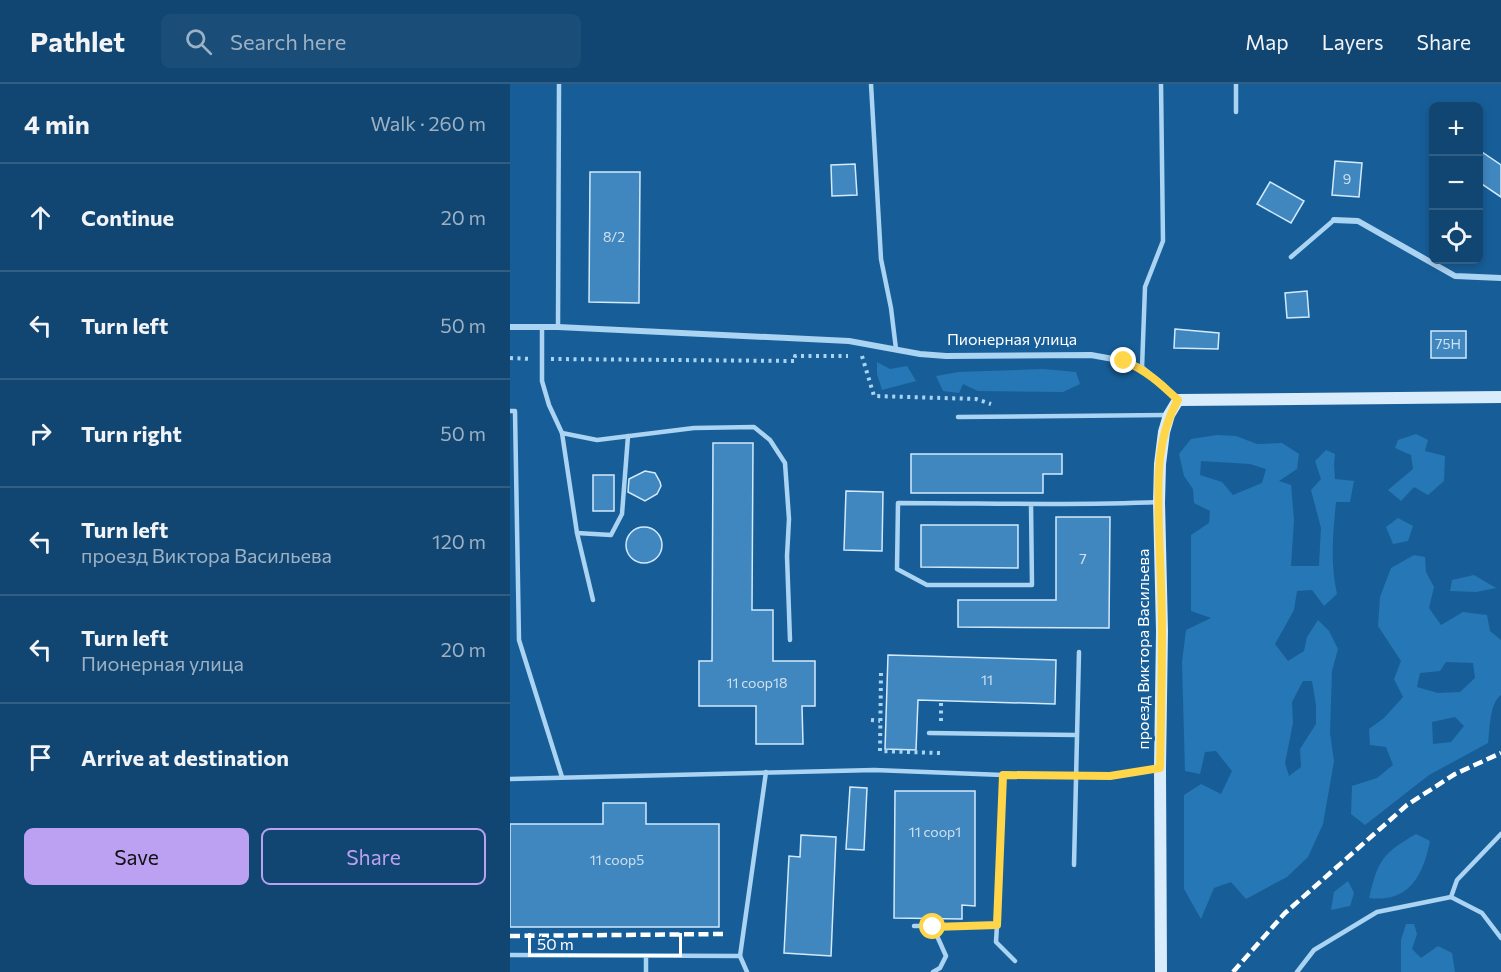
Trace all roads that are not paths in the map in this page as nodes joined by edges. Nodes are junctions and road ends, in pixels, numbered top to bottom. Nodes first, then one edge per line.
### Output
1 (559, 84) edge
2 (872, 84) edge
3 (1161, 84) edge
4 (1236, 84) edge
5 (1236, 112) dead end
6 (1334, 220) joint
7 (1291, 257) dead end
8 (1501, 278) edge
9 (510, 327) edge
10 (542, 327) junction
11 (558, 327) junction
12 (896, 349) junction
13 (1142, 368) junction
14 (1501, 397) edge
15 (1178, 400) junction
16 (510, 411) edge
17 (1169, 416) junction
18 (958, 417) dead end
19 (562, 432) junction
20 (628, 436) junction
21 (1159, 502) junction
22 (1031, 504) junction
23 (577, 533) junction
24 (593, 600) dead end
25 (790, 640) dead end
26 (1079, 651) dead end
27 (929, 733) dead end
28 (1076, 735) junction
29 (1160, 768) junction
30 (766, 772) junction
31 (1003, 775) junction
32 (1075, 776) junction
33 (562, 777) junction
34 (510, 779) edge
35 (1501, 834) edge
36 (1074, 865) dead end
37 (1451, 897) junction
38 (997, 925) junction
39 (914, 926) dead end
40 (933, 927) junction
41 (1501, 938) edge
42 (510, 955) edge
43 (646, 956) junction
44 (740, 956) junction
45 (1015, 961) dead end
46 (646, 972) edge
47 (747, 972) edge
48 (933, 972) edge
49 (1161, 972) edge
50 (1297, 972) edge

1 - 11 lane
2 - 12 lane
3 - 13 lane
4 - 5 lane
6 - 7 lane
6 - 8 street
9 - 10 street, Пионерная улица
10 - 11 street, Пионерная улица
10 - 19 lane
11 - 12 street, Пионерная улица
12 - 13 street, Пионерная улица
13 - 15 street, Пионерная улица
14 - 15 street
15 - 17 street, проезд Виктора Васильева
16 - 33 lane
17 - 18 lane
17 - 21 street, проезд Виктора Васильева
19 - 20 lane
19 - 23 lane
20 - 23 lane
20 - 25 lane
21 - 22 lane
21 - 29 street, проезд Виктора Васильева
22 - 22 lane
23 - 24 lane
26 - 28 lane
27 - 28 lane
28 - 32 lane
29 - 32 lane
29 - 49 street, проезд Виктора Васильева
30 - 31 lane
30 - 33 lane
30 - 44 lane
31 - 32 lane
31 - 38 lane
32 - 36 lane
33 - 34 lane
35 - 37 lane
37 - 41 lane
37 - 50 lane
38 - 40 lane
38 - 45 lane
39 - 40 lane
40 - 48 lane
42 - 43 lane
43 - 44 lane
43 - 46 lane
44 - 47 lane

